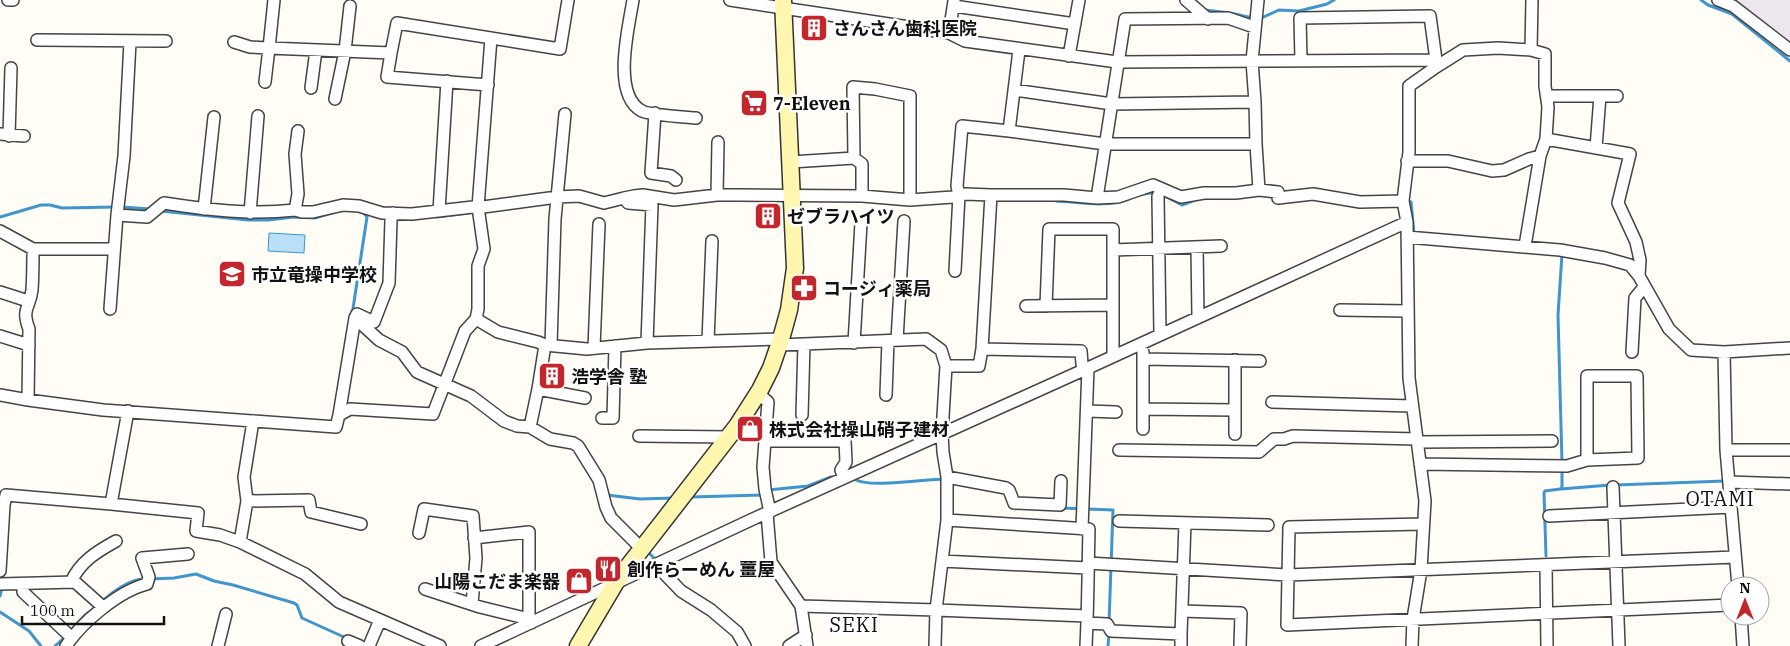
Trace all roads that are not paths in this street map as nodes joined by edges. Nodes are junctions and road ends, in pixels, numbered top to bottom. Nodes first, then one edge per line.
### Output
1 (8, 0) edge
2 (13, 0) edge
3 (274, 0) edge
4 (568, 0) edge
5 (633, 0) edge
6 (730, 0) edge
7 (1079, 0) edge
8 (1186, 0) edge
9 (1258, 0) edge
10 (1532, 0) edge
11 (1718, 0) edge
12 (954, 3) edge
13 (784, 4) edge
14 (350, 6) dead end
15 (1208, 19) junction
16 (1255, 22) junction
17 (1075, 24) junction
18 (949, 33) junction
19 (491, 38) junction
20 (36, 40) dead end
21 (166, 41) dead end
22 (130, 42) junction
23 (234, 42) dead end
24 (269, 48) junction
25 (316, 50) junction
26 (1019, 50) junction
27 (1530, 50) junction
28 (1790, 50) edge
29 (345, 51) junction
30 (391, 52) junction
31 (1069, 56) junction
32 (1301, 60) junction
33 (1252, 61) junction
34 (1117, 62) junction
35 (1436, 63) junction
36 (11, 68) dead end
37 (447, 81) junction
38 (265, 82) dead end
39 (488, 85) junction
40 (311, 88) dead end
41 (1014, 90) junction
42 (1547, 96) junction
43 (1600, 96) junction
44 (1617, 96) dead end
45 (335, 99) dead end
46 (1255, 102) junction
47 (1112, 104) junction
48 (655, 113) junction
49 (565, 114) dead end
50 (258, 116) dead end
51 (214, 117) dead end
52 (696, 118) dead end
53 (298, 131) dead end
54 (1009, 131) junction
55 (5, 135) edge
56 (24, 136) dead end
57 (1546, 139) junction
58 (718, 142) dead end
59 (1105, 144) junction
60 (1256, 144) junction
61 (1596, 148) junction
62 (1540, 156) junction
63 (854, 158) junction
64 (1407, 161) junction
65 (791, 162) junction
66 (676, 180) dead end
67 (1262, 190) junction
68 (717, 195) junction
69 (793, 195) junction
70 (862, 196) junction
71 (1158, 196) dead end
72 (960, 198) junction
73 (991, 198) junction
74 (1097, 198) junction
75 (557, 199) junction
76 (1403, 199) junction
77 (625, 200) junction
78 (910, 200) junction
79 (117, 209) junction
80 (204, 209) junction
81 (478, 209) junction
82 (295, 210) junction
83 (439, 211) junction
84 (250, 213) junction
85 (392, 217) junction
86 (904, 221) dead end
87 (1407, 222) junction
88 (861, 223) dead end
89 (599, 224) dead end
90 (0, 232) edge
91 (1407, 237) junction
92 (712, 241) dead end
93 (1525, 244) junction
94 (1221, 246) dead end
95 (1197, 247) junction
96 (1158, 248) junction
97 (33, 249) junction
98 (114, 249) junction
99 (1113, 250) junction
100 (954, 272) dead end
101 (1639, 276) junction
102 (1644, 287) junction
103 (0, 292) edge
104 (28, 301) junction
105 (1113, 305) junction
106 (1026, 306) dead end
107 (1046, 306) junction
108 (110, 309) dead end
109 (1340, 310) dead end
110 (1408, 311) junction
111 (1198, 317) junction
112 (355, 318) junction
113 (476, 319) junction
114 (1160, 334) junction
115 (0, 336) edge
116 (708, 341) junction
117 (893, 341) junction
118 (780, 342) junction
119 (1143, 342) junction
120 (647, 343) junction
121 (854, 343) junction
122 (804, 344) junction
123 (29, 345) junction
124 (548, 345) junction
125 (615, 346) junction
126 (594, 348) junction
127 (1790, 348) edge
128 (982, 349) junction
129 (1632, 352) dead end
130 (1724, 352) junction
131 (1112, 356) junction
132 (1143, 359) junction
133 (1235, 360) junction
134 (1260, 361) dead end
135 (946, 366) junction
136 (1086, 369) junction
137 (445, 383) junction
138 (538, 389) junction
139 (758, 393) junction
140 (0, 395) edge
141 (886, 395) dead end
142 (585, 398) dead end
143 (28, 400) junction
144 (1272, 402) dead end
145 (1412, 406) junction
146 (1143, 409) junction
147 (1235, 410) junction
148 (128, 411) junction
149 (1086, 411) junction
150 (1116, 412) dead end
151 (802, 415) dead end
152 (339, 416) junction
153 (602, 418) dead end
154 (253, 421) junction
155 (530, 427) junction
156 (1143, 429) dead end
157 (942, 433) junction
158 (1235, 434) dead end
159 (639, 436) dead end
160 (728, 437) junction
161 (765, 441) junction
162 (1417, 441) junction
163 (1552, 441) dead end
164 (1119, 450) dead end
165 (1726, 450) junction
166 (1790, 450) edge
167 (1587, 460) junction
168 (1420, 464) junction
169 (844, 478) junction
170 (948, 479) junction
171 (1060, 481) dead end
172 (1729, 482) junction
173 (1790, 484) edge
174 (1612, 487) dead end
175 (247, 500) junction
176 (111, 504) junction
177 (1731, 507) junction
178 (3, 508) edge
179 (768, 513) junction
180 (1614, 513) junction
181 (1550, 516) dead end
182 (946, 520) junction
183 (1119, 521) dead end
184 (1185, 522) junction
185 (361, 524) dead end
186 (1424, 524) junction
187 (1268, 525) dead end
188 (1082, 528) junction
189 (419, 533) dead end
190 (474, 538) junction
191 (116, 540) dead end
192 (240, 542) junction
193 (642, 549) junction
194 (188, 554) dead end
195 (1735, 558) junction
196 (942, 561) junction
197 (1615, 562) junction
198 (656, 565) junction
199 (1546, 565) junction
200 (1088, 566) junction
201 (1183, 569) junction
202 (1421, 570) junction
203 (0, 571) edge
204 (1288, 575) junction
205 (1737, 576) edge
206 (71, 582) junction
207 (616, 582) junction
208 (2, 584) edge
209 (23, 584) junction
210 (425, 589) dead end
211 (472, 604) junction
212 (100, 605) junction
213 (801, 606) junction
214 (1720, 606) edge
215 (936, 610) junction
216 (1617, 610) junction
217 (1182, 611) junction
218 (226, 614) dead end
219 (1546, 614) junction
220 (1413, 619) junction
221 (380, 620) junction
222 (1087, 620) junction
223 (530, 621) junction
224 (1741, 626) edge
225 (1182, 634) junction
226 (68, 638) edge
227 (807, 640) edge
228 (348, 641) dead end
229 (221, 645) edge
230 (367, 645) edge
231 (440, 646) edge
232 (481, 646) edge
233 (578, 646) edge
234 (745, 646) edge
235 (789, 646) edge
236 (935, 646) edge
237 (1086, 646) edge
238 (1181, 646) edge
239 (1240, 646) edge
240 (1412, 646) edge
241 (1547, 646) edge
242 (1619, 646) edge
243 (1742, 646) edge

1 - 2 street
3 - 24 street
4 - 19 street
5 - 48 street
6 - 13 street
7 - 17 street
8 - 15 street
9 - 16 street
10 - 27 street
11 - 28 street
12 - 17 street
12 - 18 street
13 - 18 street
13 - 65 street
14 - 29 street
15 - 16 street
15 - 34 street
16 - 33 street
17 - 31 street
18 - 26 street
19 - 30 street
19 - 39 street
20 - 22 street
21 - 22 street
22 - 79 street
23 - 24 street
24 - 25 street
24 - 38 street
25 - 29 street
25 - 40 street
26 - 31 street
26 - 41 street
27 - 35 street
27 - 42 street
29 - 30 street
29 - 45 street
30 - 37 street
31 - 34 street
32 - 33 street
32 - 35 street
32 - 35 street
33 - 34 street
33 - 46 street
34 - 47 street
35 - 64 street
36 - 55 street
37 - 39 street
37 - 83 street
39 - 81 street
41 - 47 street
41 - 54 street
42 - 43 street
42 - 57 street
43 - 44 street
43 - 61 street
46 - 47 street
46 - 60 street
47 - 59 street
48 - 52 street
48 - 66 street
49 - 75 street
50 - 84 street
51 - 80 street
53 - 82 street
54 - 59 street
54 - 72 street
55 - 56 street
57 - 61 street
57 - 62 street
58 - 68 street
59 - 60 street
59 - 74 street
60 - 67 street
61 - 101 street
62 - 64 street
62 - 93 street
63 - 65 street
63 - 70 street
63 - 78 street
64 - 76 street
65 - 69 street
67 - 74 street
67 - 76 street
68 - 69 street
68 - 77 street
69 - 70 street
69 - 118 street
70 - 78 street
71 - 96 street
72 - 73 street
72 - 78 street
72 - 100 street
73 - 74 street
73 - 128 street
75 - 77 street
75 - 81 street
75 - 124 street
76 - 87 street
77 - 120 street
79 - 80 street
79 - 98 street
80 - 84 street
81 - 83 street
81 - 113 street
82 - 84 street
82 - 85 street
83 - 85 street
85 - 112 street
86 - 117 street
87 - 91 street
87 - 111 street
88 - 121 street
89 - 126 street
90 - 97 street
91 - 93 street
91 - 110 street
92 - 116 street
93 - 101 street
94 - 95 street
95 - 96 street
95 - 111 street
96 - 99 street
96 - 114 street
97 - 98 street
97 - 104 street
98 - 108 street
99 - 105 street
99 - 107 street
101 - 102 street
102 - 129 street
102 - 130 street
103 - 104 street
104 - 123 street
105 - 107 street
105 - 131 street
106 - 107 street
109 - 110 street
110 - 145 street
111 - 114 street
112 - 137 street
112 - 152 street
113 - 124 street
113 - 137 street
114 - 119 street
115 - 123 street
116 - 118 street
116 - 120 street
117 - 121 street
117 - 135 street
117 - 141 street
118 - 122 street
118 - 139 street
119 - 131 street
119 - 132 street
120 - 125 street
121 - 122 street
122 - 151 street
123 - 143 street
124 - 126 street
124 - 138 street
125 - 126 street
125 - 153 street
127 - 130 street
128 - 135 street
128 - 136 street
130 - 165 street
131 - 136 street
132 - 133 street
132 - 146 street
133 - 134 street
133 - 147 street
135 - 157 street
136 - 149 street
136 - 157 street
137 - 152 street
137 - 155 street
138 - 142 street
138 - 155 street
139 - 160 street
139 - 161 street
140 - 143 street
143 - 148 street
144 - 145 street
145 - 162 street
146 - 147 street
146 - 156 street
147 - 158 street
148 - 154 street
148 - 176 street
149 - 150 street
149 - 188 street
152 - 154 street
154 - 175 street
155 - 193 street
157 - 169 street
157 - 170 street
159 - 160 street
160 - 193 street
161 - 169 street
161 - 179 street
162 - 163 street
162 - 164 street
162 - 168 street
165 - 166 street
165 - 172 street
167 - 167 street
167 - 168 street
168 - 186 street
169 - 179 street
170 - 171 street
170 - 182 street
172 - 173 street
172 - 177 street
174 - 180 street
175 - 185 street
175 - 192 street
176 - 178 street
176 - 192 street
177 - 180 street
177 - 195 street
178 - 203 street
179 - 198 street
179 - 213 street
180 - 181 street
180 - 197 street
182 - 188 street
182 - 196 street
183 - 184 street
184 - 187 street
184 - 201 street
186 - 202 street
186 - 204 street
188 - 200 street
189 - 190 street
190 - 211 street
190 - 223 street
191 - 206 street
192 - 221 street
193 - 207 street
194 - 212 street
195 - 197 street
195 - 205 street
196 - 200 street
196 - 215 street
197 - 199 street
197 - 216 street
198 - 207 street
198 - 234 street
199 - 202 street
199 - 219 street
200 - 201 street
200 - 222 street
201 - 204 street
201 - 217 street
202 - 204 street
202 - 220 street
204 - 220 street
206 - 209 street
206 - 212 street
207 - 223 street
207 - 233 street
208 - 209 street
209 - 226 street
210 - 211 street
211 - 223 street
212 - 226 street
213 - 215 street
213 - 227 street
214 - 216 street
215 - 222 street
215 - 236 street
216 - 219 street
216 - 242 street
217 - 225 street
217 - 239 street
218 - 229 street
219 - 220 street
219 - 241 street
220 - 240 street
221 - 230 street
221 - 231 street
222 - 225 street
222 - 237 street
223 - 232 street
224 - 243 street
225 - 238 street
227 - 235 street
228 - 230 street

